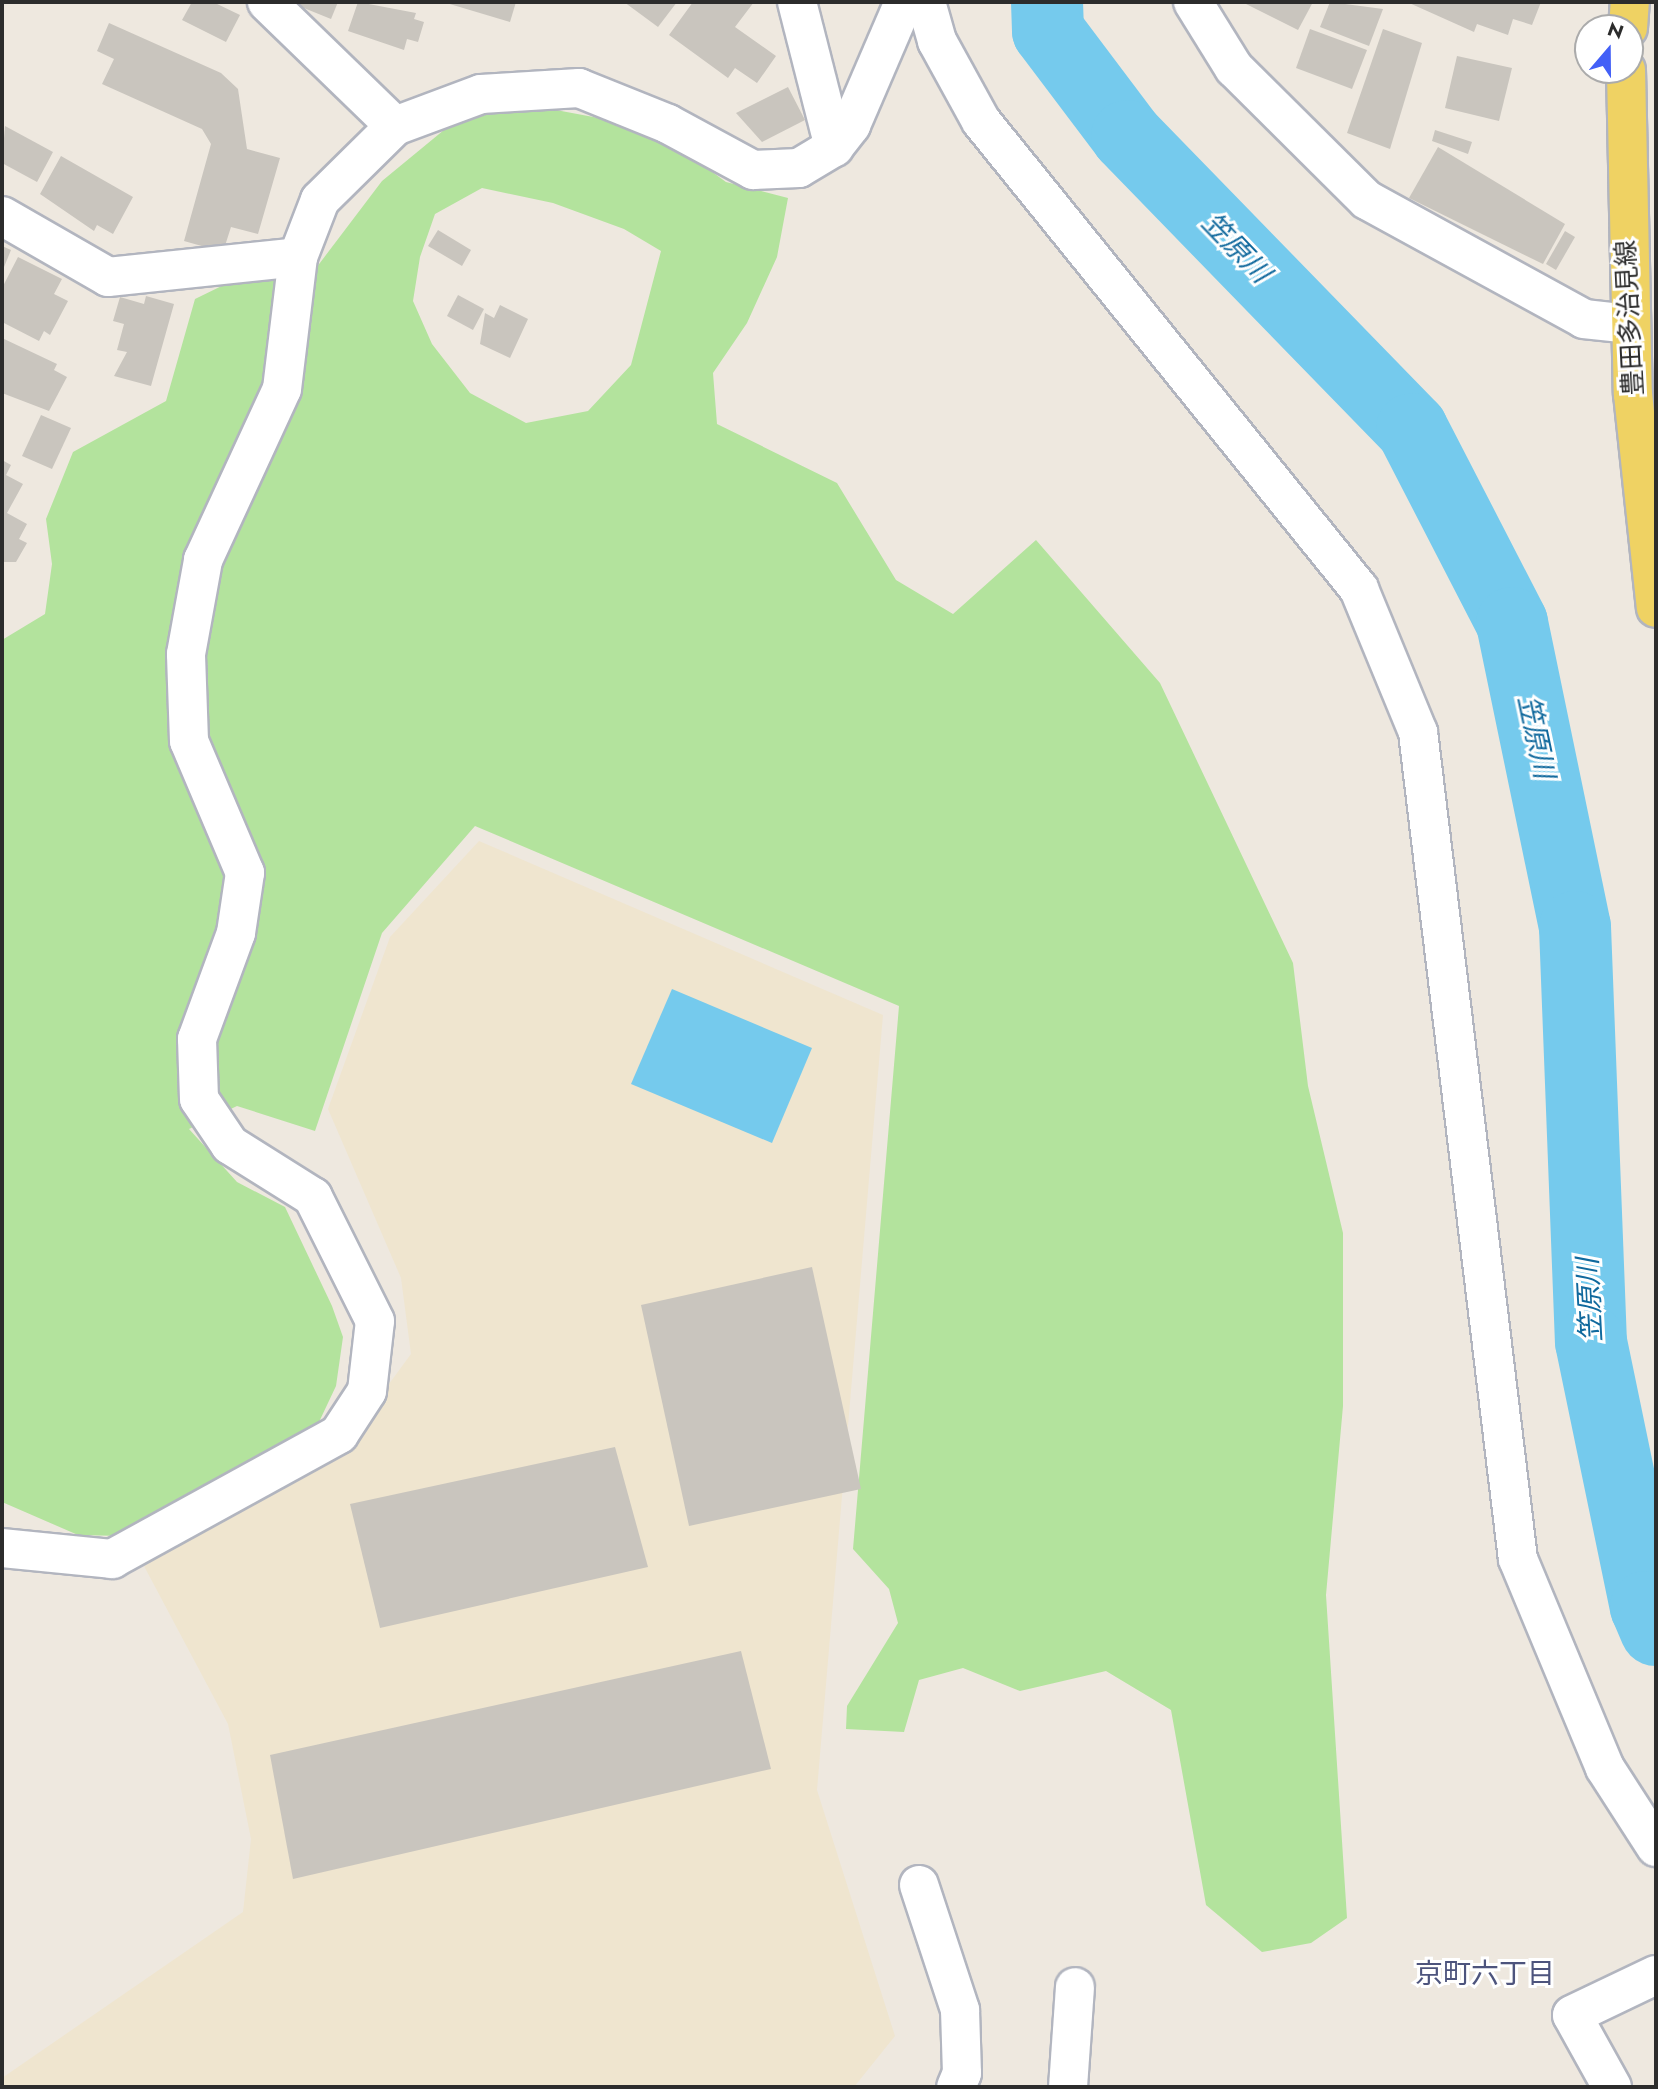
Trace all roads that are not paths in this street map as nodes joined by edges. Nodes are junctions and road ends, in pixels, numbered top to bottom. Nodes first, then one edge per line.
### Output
1 (267, 2) edge
2 (797, 2) edge
3 (904, 2) edge
4 (926, 2) edge
5 (1193, 2) edge
6 (1626, 84) edge
7 (395, 126) junction
8 (834, 147) junction
9 (2, 216) edge
10 (298, 257) junction
11 (1629, 324) junction
12 (1644, 396) edge
13 (1656, 608) edge
14 (2, 1548) edge
15 (1656, 1847) edge
16 (919, 1885) dead end
17 (1656, 1975) edge
18 (1075, 1987) dead end
19 (956, 2087) edge
20 (1068, 2087) edge
21 (1612, 2087) edge

1 - 7 street
2 - 8 street
3 - 8 street
4 - 15 street
5 - 11 street
6 - 11 main road, 豊田多治見線
7 - 8 street
7 - 10 street
9 - 10 street
10 - 14 street
11 - 12 main road, 豊田多治見線
12 - 13 main road, 豊田多治見線
16 - 19 street
17 - 21 street
18 - 20 street

